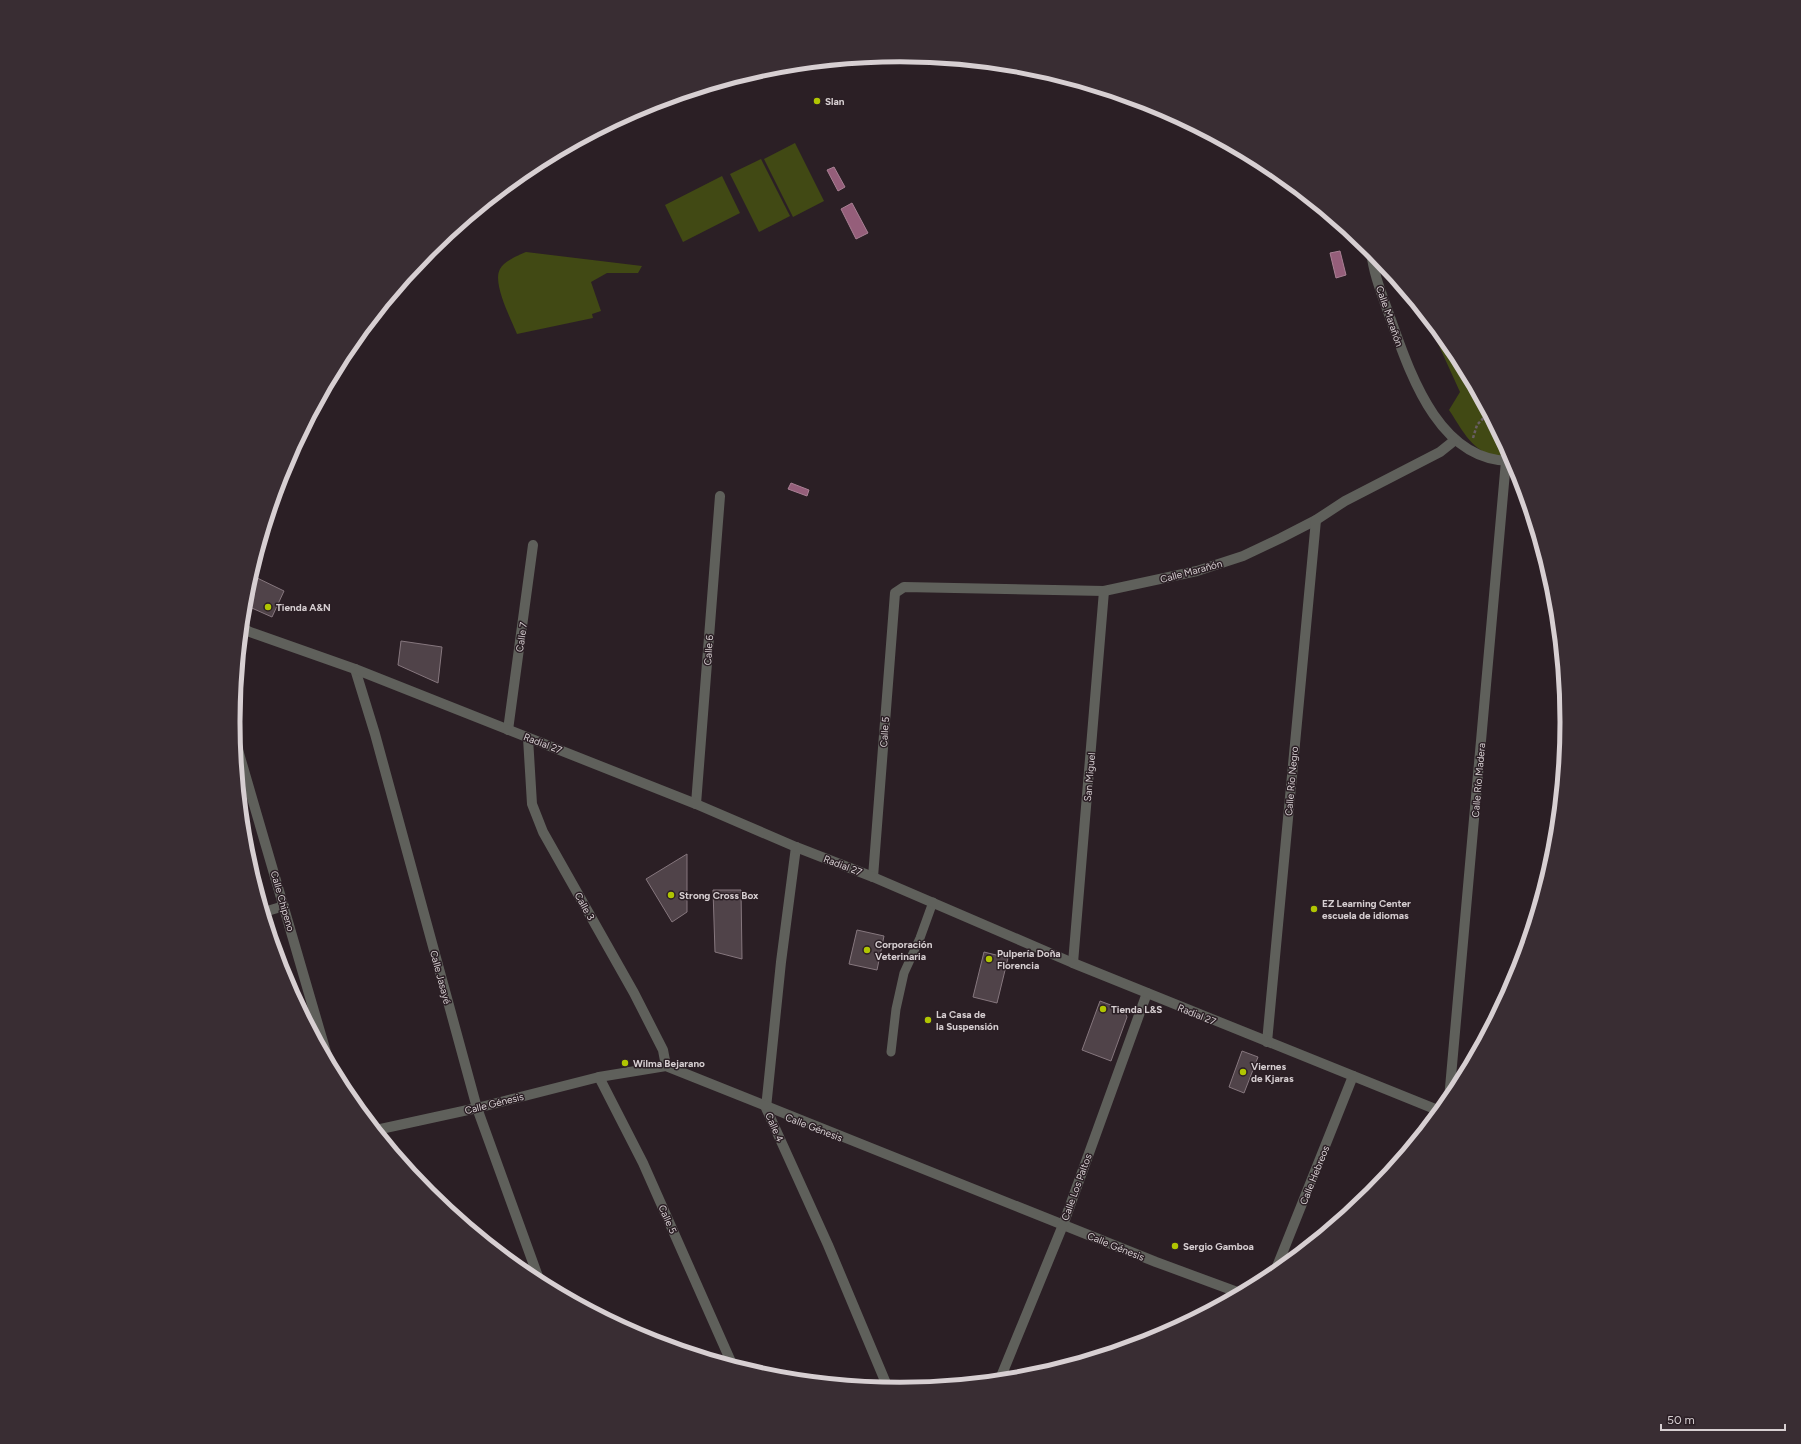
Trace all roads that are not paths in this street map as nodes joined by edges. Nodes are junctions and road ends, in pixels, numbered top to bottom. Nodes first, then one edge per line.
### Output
1 (1373, 262) edge
2 (1455, 440) junction
3 (1506, 460) edge
4 (1509, 468) edge
5 (720, 496) dead end
6 (1316, 520) junction
7 (533, 545) dead end
8 (898, 589) joint
9 (1104, 591) junction
10 (247, 630) edge
11 (355, 669) junction
12 (508, 730) junction
13 (528, 738) junction
14 (242, 762) edge
15 (696, 804) junction
16 (796, 847) junction
17 (873, 877) junction
18 (933, 902) junction
19 (284, 906) junction
20 (269, 911) edge
21 (1073, 963) junction
22 (1147, 993) junction
23 (314, 1024) edge
24 (1267, 1042) junction
25 (891, 1052) dead end
26 (666, 1066) junction
27 (1353, 1076) junction
28 (598, 1077) junction
29 (1451, 1085) edge
30 (477, 1108) junction
31 (766, 1108) junction
32 (1435, 1109) edge
33 (381, 1129) edge
34 (1063, 1225) junction
35 (1278, 1263) edge
36 (537, 1273) edge
37 (1235, 1291) edge
38 (730, 1360) edge
39 (1002, 1373) edge
40 (885, 1382) edge

1 - 2 street, Calle Marañón
2 - 3 street, Calle Marañón
2 - 6 street, Calle Marañón
4 - 29 street, Calle Río Madera
5 - 15 street, Calle 6
6 - 9 street, Calle Marañón
6 - 24 street, Calle Río Negro
7 - 12 street, Calle 7
8 - 9 street, Calle Marañón
8 - 17 street, Calle 5
9 - 21 street, San Miguel
10 - 11 street, Radial 27
11 - 12 street, Radial 27
11 - 30 street, Calle Jasayé
12 - 13 street, Radial 27
13 - 15 street, Radial 27
13 - 26 street, Calle 3
14 - 19 street, Calle Chipeno
15 - 16 street, Radial 27
16 - 17 street, Radial 27
16 - 31 street, Calle 4
17 - 18 street, Radial 27
18 - 21 street, Radial 27
18 - 25 lane
19 - 20 street
19 - 23 street, Calle Chipeno
21 - 22 street, Radial 27
22 - 24 street, Radial 27
22 - 34 street, Calle Los Paltos
24 - 27 street, Radial 27
26 - 28 street, Calle Génesis
26 - 31 street, Calle Génesis
27 - 32 street, Radial 27
27 - 35 street, Calle Hebreos
28 - 30 street, Calle Génesis
28 - 38 street, Calle 5
30 - 33 street, Calle Génesis
30 - 36 street, Calle Jasayé
31 - 34 street, Calle Génesis
31 - 40 street, Calle 4
34 - 37 street, Calle Génesis
34 - 39 street, Calle Los Paltos

